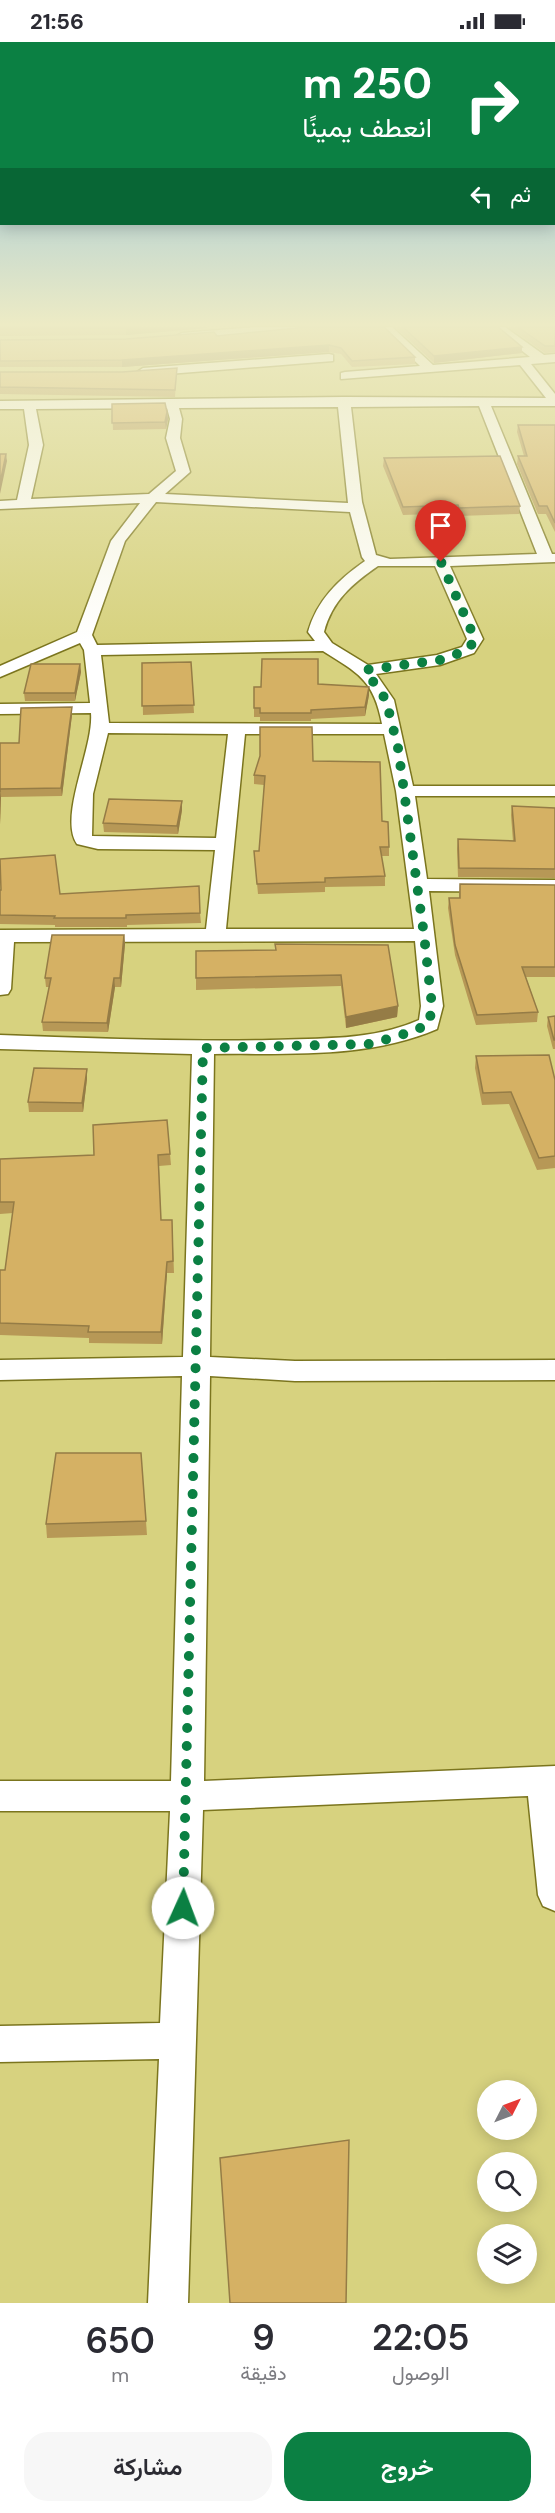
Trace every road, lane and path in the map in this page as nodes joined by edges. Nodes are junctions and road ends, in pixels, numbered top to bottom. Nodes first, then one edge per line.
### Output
1 (34, 433) edge
2 (174, 433) edge
3 (348, 433) edge
4 (497, 433) edge
5 (153, 498) junction
6 (23, 504) junction
7 (0, 505) edge
8 (356, 508) junction
9 (551, 558) edge
10 (375, 561) junction
11 (441, 562) junction
12 (84, 634) junction
13 (326, 646) junction
14 (92, 650) junction
15 (365, 670) junction
16 (0, 672) edge
17 (98, 708) junction
18 (0, 709) edge
19 (101, 728) junction
20 (237, 728) junction
21 (393, 729) junction
22 (405, 790) junction
23 (555, 791) edge
24 (225, 844) junction
25 (418, 885) junction
26 (555, 886) edge
27 (424, 935) junction
28 (2, 936) edge
29 (215, 936) junction
30 (0, 989) edge
31 (0, 1042) edge
32 (203, 1048) junction
33 (196, 1366) junction
34 (0, 1370) edge
35 (555, 1370) edge
36 (549, 1781) edge
37 (0, 1796) edge
38 (188, 1796) junction
39 (555, 1895) edge
40 (178, 2041) junction
41 (0, 2044) edge
42 (168, 2303) edge

1 - 6 street
2 - 5 street
3 - 8 street
4 - 9 street
5 - 6 street
5 - 8 street
5 - 12 street
6 - 7 street
8 - 10 street
9 - 11 street
10 - 11 street
10 - 13 street
11 - 15 street
12 - 14 street
12 - 16 street
13 - 14 street
13 - 15 street
14 - 17 street
15 - 21 street
17 - 18 street
17 - 19 street
19 - 20 street
19 - 24 street
20 - 21 street
20 - 24 street
21 - 22 street
22 - 23 street
22 - 25 street
24 - 29 street
25 - 26 street
25 - 27 street
27 - 29 street
27 - 32 street
28 - 29 street
28 - 30 street
31 - 32 street
32 - 33 street
33 - 34 street
33 - 35 street
33 - 38 street
36 - 38 street
36 - 39 street
37 - 38 street
38 - 40 street
40 - 41 street
40 - 42 street

